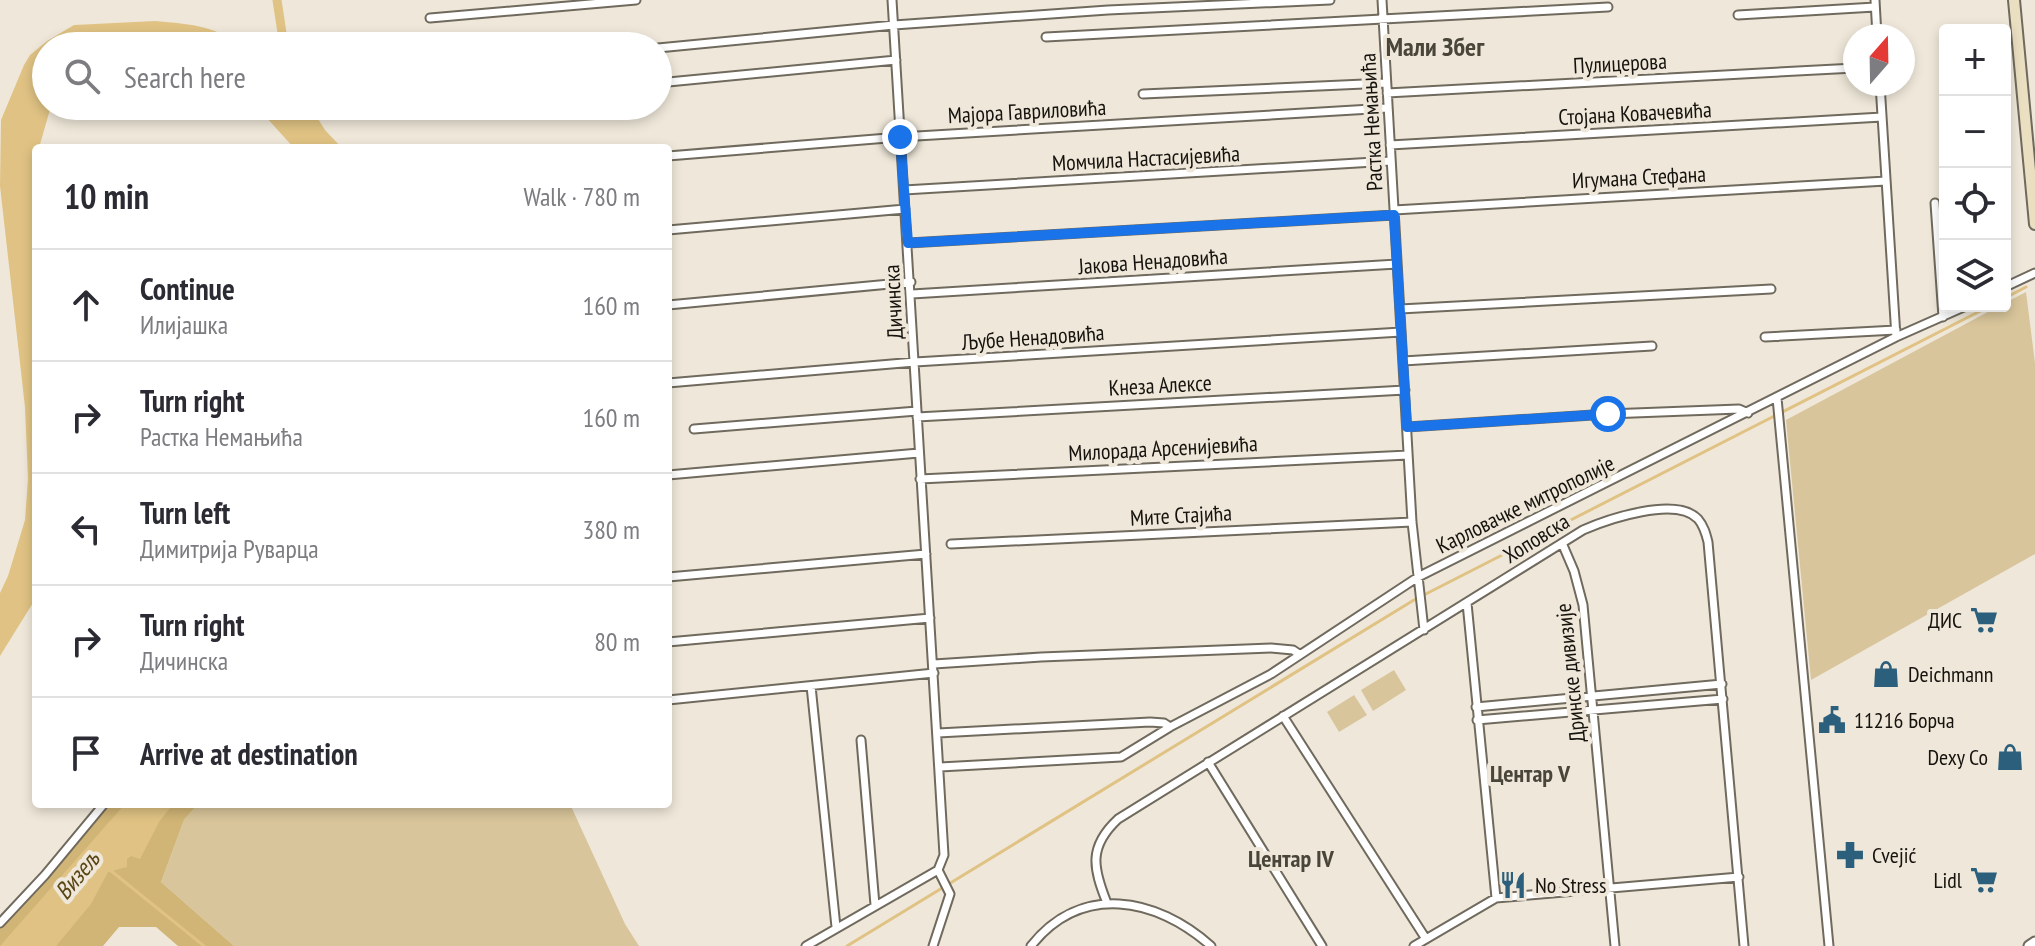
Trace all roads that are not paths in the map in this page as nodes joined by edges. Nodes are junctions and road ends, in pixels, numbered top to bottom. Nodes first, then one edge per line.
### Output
1 (636, 0) edge
2 (892, 0) edge
3 (1330, 0) edge
4 (1382, 0) edge
5 (2014, 0) edge
6 (1875, 4) edge
7 (1608, 7) dead end
8 (1738, 15) dead end
9 (430, 18) dead end
10 (1383, 19) junction
11 (1876, 24) edge
12 (894, 25) junction
13 (1046, 37) dead end
14 (672, 47) edge
15 (896, 60) junction
16 (1843, 69) edge
17 (672, 82) edge
18 (1386, 83) junction
19 (1387, 93) junction
20 (1143, 94) dead end
21 (1881, 96) edge
22 (1388, 108) junction
23 (1882, 117) junction
24 (900, 137) junction
25 (1390, 145) junction
26 (672, 156) edge
27 (1391, 161) junction
28 (1886, 181) junction
29 (904, 190) junction
30 (1935, 203) dead end
31 (905, 209) junction
32 (1394, 212) junction
33 (2035, 224) edge
34 (672, 230) edge
35 (908, 243) junction
36 (1397, 264) junction
37 (2035, 273) edge
38 (911, 282) junction
39 (2011, 284) edge
40 (1771, 289) dead end
41 (912, 294) junction
42 (672, 305) edge
43 (1400, 309) junction
44 (1953, 312) edge
45 (1943, 317) junction
46 (1401, 332) junction
47 (1896, 333) junction
48 (1765, 337) dead end
49 (1652, 346) dead end
50 (1403, 361) junction
51 (915, 362) junction
52 (672, 383) edge
53 (1405, 390) junction
54 (1777, 398) junction
55 (1748, 413) junction
56 (917, 414) junction
57 (1407, 427) junction
58 (694, 429) dead end
59 (919, 453) junction
60 (1408, 455) junction
61 (672, 475) edge
62 (920, 479) junction
63 (1412, 522) junction
64 (1562, 543) junction
65 (951, 544) dead end
66 (926, 554) junction
67 (672, 577) edge
68 (1418, 577) junction
69 (1467, 603) junction
70 (930, 618) junction
71 (1423, 625) junction
72 (672, 642) edge
73 (1299, 654) junction
74 (934, 669) junction
75 (1722, 684) junction
76 (811, 686) junction
77 (1591, 697) junction
78 (1723, 699) junction
79 (672, 700) edge
80 (1476, 707) junction
81 (1592, 711) junction
82 (1283, 716) junction
83 (1477, 720) junction
84 (1170, 727) junction
85 (938, 733) junction
86 (861, 740) dead end
87 (1208, 762) junction
88 (940, 767) junction
89 (101, 808) edge
90 (941, 866) junction
91 (1739, 877) junction
92 (1608, 888) junction
93 (1496, 898) junction
94 (1107, 903) junction
95 (875, 905) junction
96 (0, 923) edge
97 (836, 927) junction
98 (1426, 939) junction
99 (2035, 942) edge
100 (806, 946) edge
101 (933, 946) edge
102 (1031, 946) edge
103 (1211, 946) edge
104 (1322, 946) edge
105 (1414, 946) edge
106 (1615, 946) edge
107 (1744, 946) edge
108 (1829, 946) edge
109 (2029, 946) edge

1 - 9 street
2 - 12 street, Дичинска
3 - 12 street
4 - 10 street, Растка Немањића
5 - 33 main road
6 - 8 street
6 - 11 street
7 - 10 street
10 - 13 street
10 - 18 street, Растка Немањића
12 - 14 street
12 - 15 street, Дичинска
15 - 17 street
15 - 24 street, Дичинска
16 - 19 street, Пулицерова
18 - 19 street, Растка Немањића
18 - 20 street
19 - 22 street, Растка Немањића
21 - 23 street
22 - 24 street, Мајора Гавриловића
22 - 25 street, Растка Немањића
23 - 25 street, Стојана Ковачевића
23 - 28 street
24 - 26 street, Мајора Гавриловића
24 - 29 street, Дичинска
25 - 27 street, Растка Немањића
27 - 29 street, Момчила Настасијевића
27 - 32 street, Растка Немањића
28 - 32 street, Игумана Стефана
28 - 47 street
29 - 31 street, Дичинска
30 - 45 street
31 - 34 street
31 - 35 street, Дичинска
32 - 35 street, Игумана Стефана
32 - 36 street, Растка Немањића
35 - 38 street, Дичинска
36 - 41 street, Јакова Ненадовића
36 - 43 street, Растка Немањића
37 - 39 street
38 - 41 street, Дичинска
38 - 42 street
40 - 43 street
41 - 51 street, Дичинска
43 - 46 street, Растка Немањића
44 - 45 street, Карловачке митрополије
45 - 47 street, Карловачке митрополије
46 - 50 street, Растка Немањића
46 - 51 street, Љубе Ненадовића
47 - 48 street
47 - 54 street, Карловачке митрополије
49 - 50 street
50 - 53 street, Растка Немањића
51 - 52 street, Љубе Ненадовића
51 - 56 street, Дичинска
53 - 56 street, Кнеза Алексе
53 - 57 street, Растка Немањића
54 - 55 street, Карловачке митрополије
54 - 108 street
55 - 57 street
55 - 68 street, Карловачке митрополије
56 - 58 street
56 - 59 street, Дичинска
57 - 60 street, Растка Немањића
59 - 61 street
59 - 62 street, Дичинска
60 - 62 street, Милорада Арсенијевића
60 - 63 street, Растка Немањића
62 - 66 street, Дичинска
63 - 65 street, Мите Стајића
63 - 68 street, Растка Немањића
64 - 69 street, Хоповска
64 - 75 street, Хоповска
64 - 77 street, Дринске дивизије
66 - 67 street
66 - 70 street, Дичинска
68 - 71 street, Растка Немањића
68 - 73 street, Карловачке митрополије
69 - 71 street, Хоповска
69 - 80 street
70 - 72 street
70 - 74 street, Дичинска
71 - 82 street, Хоповска
73 - 74 street
73 - 84 street, Карловачке митрополије
74 - 76 street
74 - 85 street, Дичинска
75 - 77 street
75 - 78 street, Хоповска
76 - 79 street
76 - 97 street
77 - 80 street
77 - 81 street, Дринске дивизије
78 - 81 street
78 - 91 street, Хоповска
80 - 83 street
81 - 83 street
81 - 92 street, Дринске дивизије
82 - 87 street, Хоповска
82 - 98 street
83 - 93 street
84 - 85 street
84 - 88 street, Карловачке митрополије
85 - 88 street, Дичинска
86 - 95 street
87 - 94 street, Хоповска
87 - 104 street
88 - 90 street, Дичинска
89 - 96 street
90 - 95 street
90 - 101 street
91 - 92 street
91 - 107 street, Хоповска
92 - 93 street
92 - 106 street, Дринске дивизије
93 - 98 street
94 - 102 street
94 - 103 street
95 - 97 street
97 - 100 street
98 - 105 street
99 - 109 street

